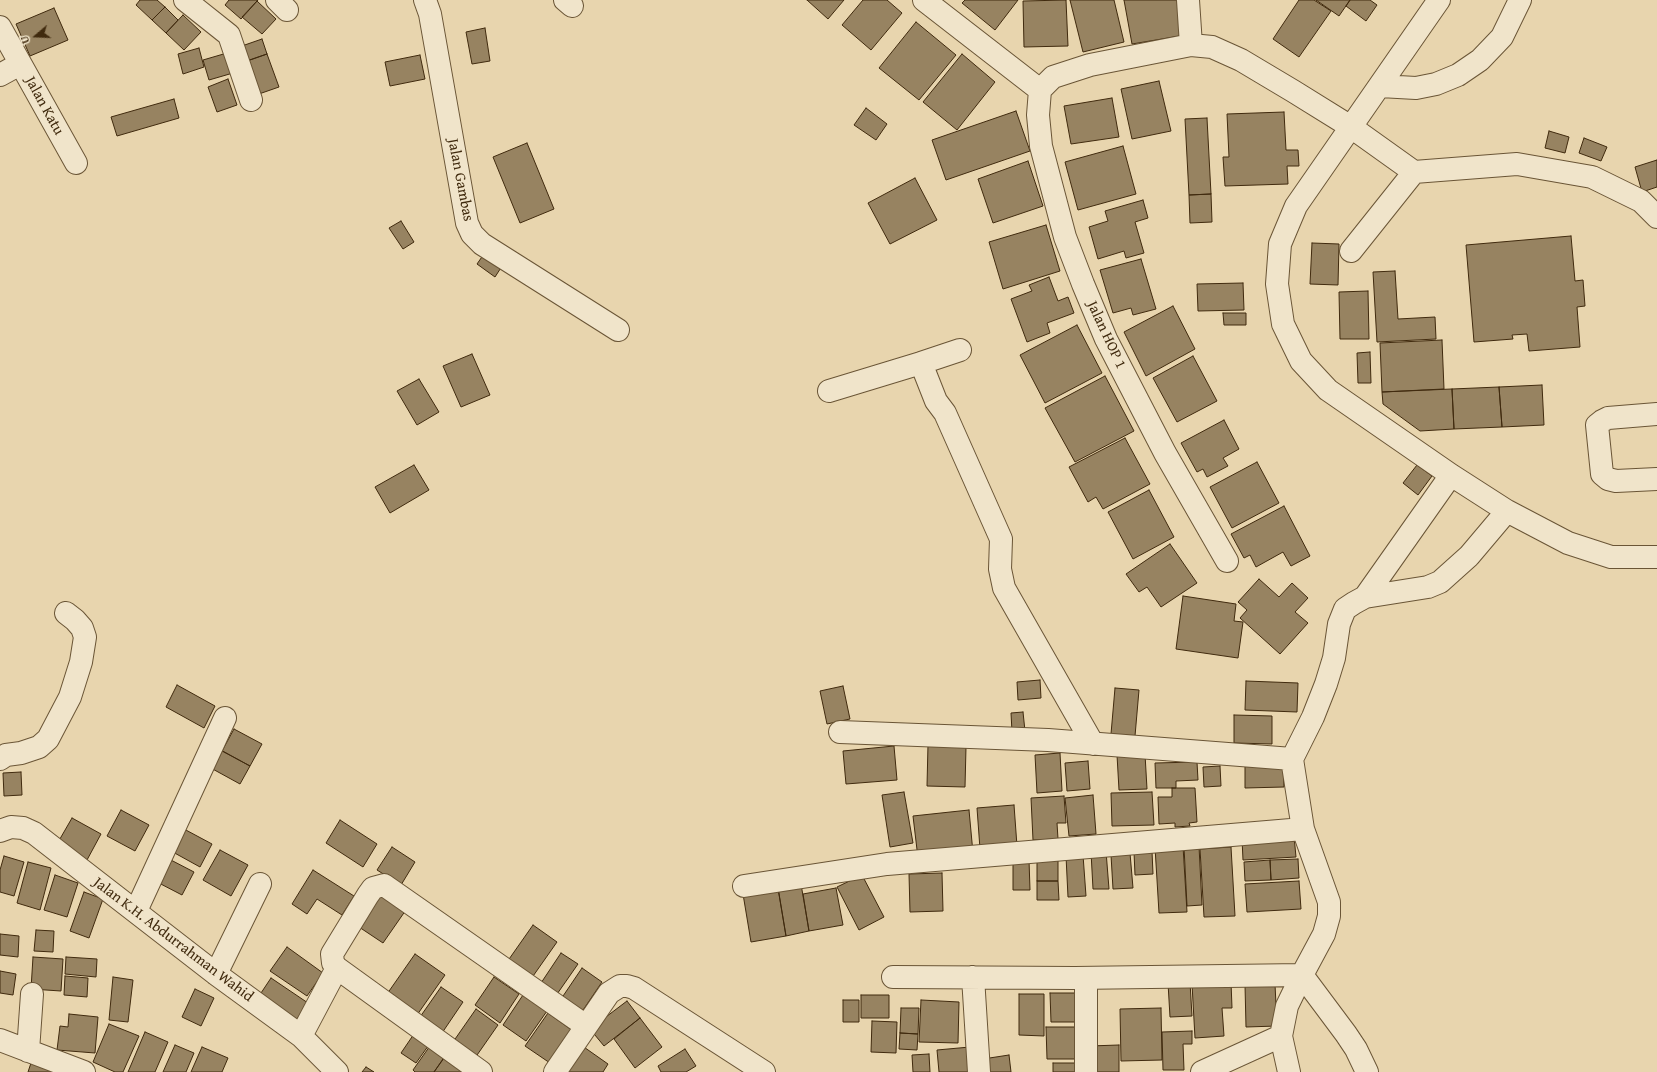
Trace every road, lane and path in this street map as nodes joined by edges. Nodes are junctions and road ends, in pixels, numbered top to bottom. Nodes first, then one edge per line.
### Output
1 (185, 0) edge
2 (425, 0) edge
3 (924, 0) edge
4 (1188, 0) edge
5 (1439, 0) edge
6 (1520, 0) edge
7 (0, 27) edge
8 (1191, 45) junction
9 (20, 64) junction
10 (0, 75) edge
11 (1380, 86) junction
12 (1040, 90) junction
13 (250, 100) dead end
14 (1351, 127) junction
15 (76, 163) dead end
16 (1414, 172) junction
17 (1657, 217) edge
18 (1351, 252) dead end
19 (618, 330) dead end
20 (960, 350) dead end
21 (921, 363) junction
22 (829, 391) dead end
23 (1657, 414) edge
24 (1451, 475) junction
25 (1657, 479) edge
26 (1507, 511) junction
27 (1657, 557) edge
28 (1227, 560) dead end
29 (1365, 597) junction
30 (66, 613) dead end
31 (225, 718) dead end
32 (840, 732) dead end
33 (1093, 744) junction
34 (0, 759) edge
35 (1292, 759) junction
36 (0, 828) edge
37 (1303, 829) junction
38 (260, 884) dead end
39 (744, 886) dead end
40 (136, 911) junction
41 (337, 968) junction
42 (216, 974) junction
43 (1302, 975) junction
44 (893, 977) dead end
45 (973, 977) junction
46 (1086, 978) junction
47 (32, 994) dead end
48 (586, 1026) junction
49 (301, 1036) junction
50 (1281, 1036) junction
51 (0, 1040) edge
52 (28, 1051) junction
53 (84, 1072) edge
54 (337, 1072) edge
55 (481, 1072) edge
56 (555, 1072) edge
57 (764, 1072) edge
58 (978, 1072) edge
59 (1086, 1072) edge
60 (1202, 1072) edge
61 (1289, 1072) edge
62 (1367, 1072) edge

1 - 13 street
2 - 19 street, Jalan Gambas
3 - 12 street
4 - 8 street
5 - 11 street
6 - 11 street
7 - 9 street, Jalan Katu
8 - 12 street
8 - 14 street
9 - 10 street
9 - 15 street, Jalan Katu
11 - 14 street
12 - 28 street, Jalan HOP 1
14 - 16 street
14 - 24 street
16 - 17 street
16 - 18 street
20 - 21 street
21 - 22 street
21 - 33 street
23 - 25 street
24 - 26 street
24 - 29 street
26 - 27 street
26 - 29 street
29 - 35 street
30 - 34 street
31 - 40 street
32 - 33 street
33 - 35 street
35 - 37 street
36 - 40 street, Jalan K.H. Abdurrahman Wahid
37 - 39 street
37 - 43 street
38 - 42 street
40 - 42 street, Jalan K.H. Abdurrahman Wahid
41 - 48 street
41 - 49 street
41 - 55 street
42 - 49 street, Jalan K.H. Abdurrahman Wahid
43 - 46 street
43 - 50 street
43 - 62 street
44 - 45 street
45 - 46 street
45 - 58 street
46 - 59 street
47 - 52 street
48 - 56 street
48 - 57 street
49 - 54 street, Jalan K.H. Abdurrahman Wahid
50 - 60 street
50 - 61 street
51 - 52 street
52 - 53 street

